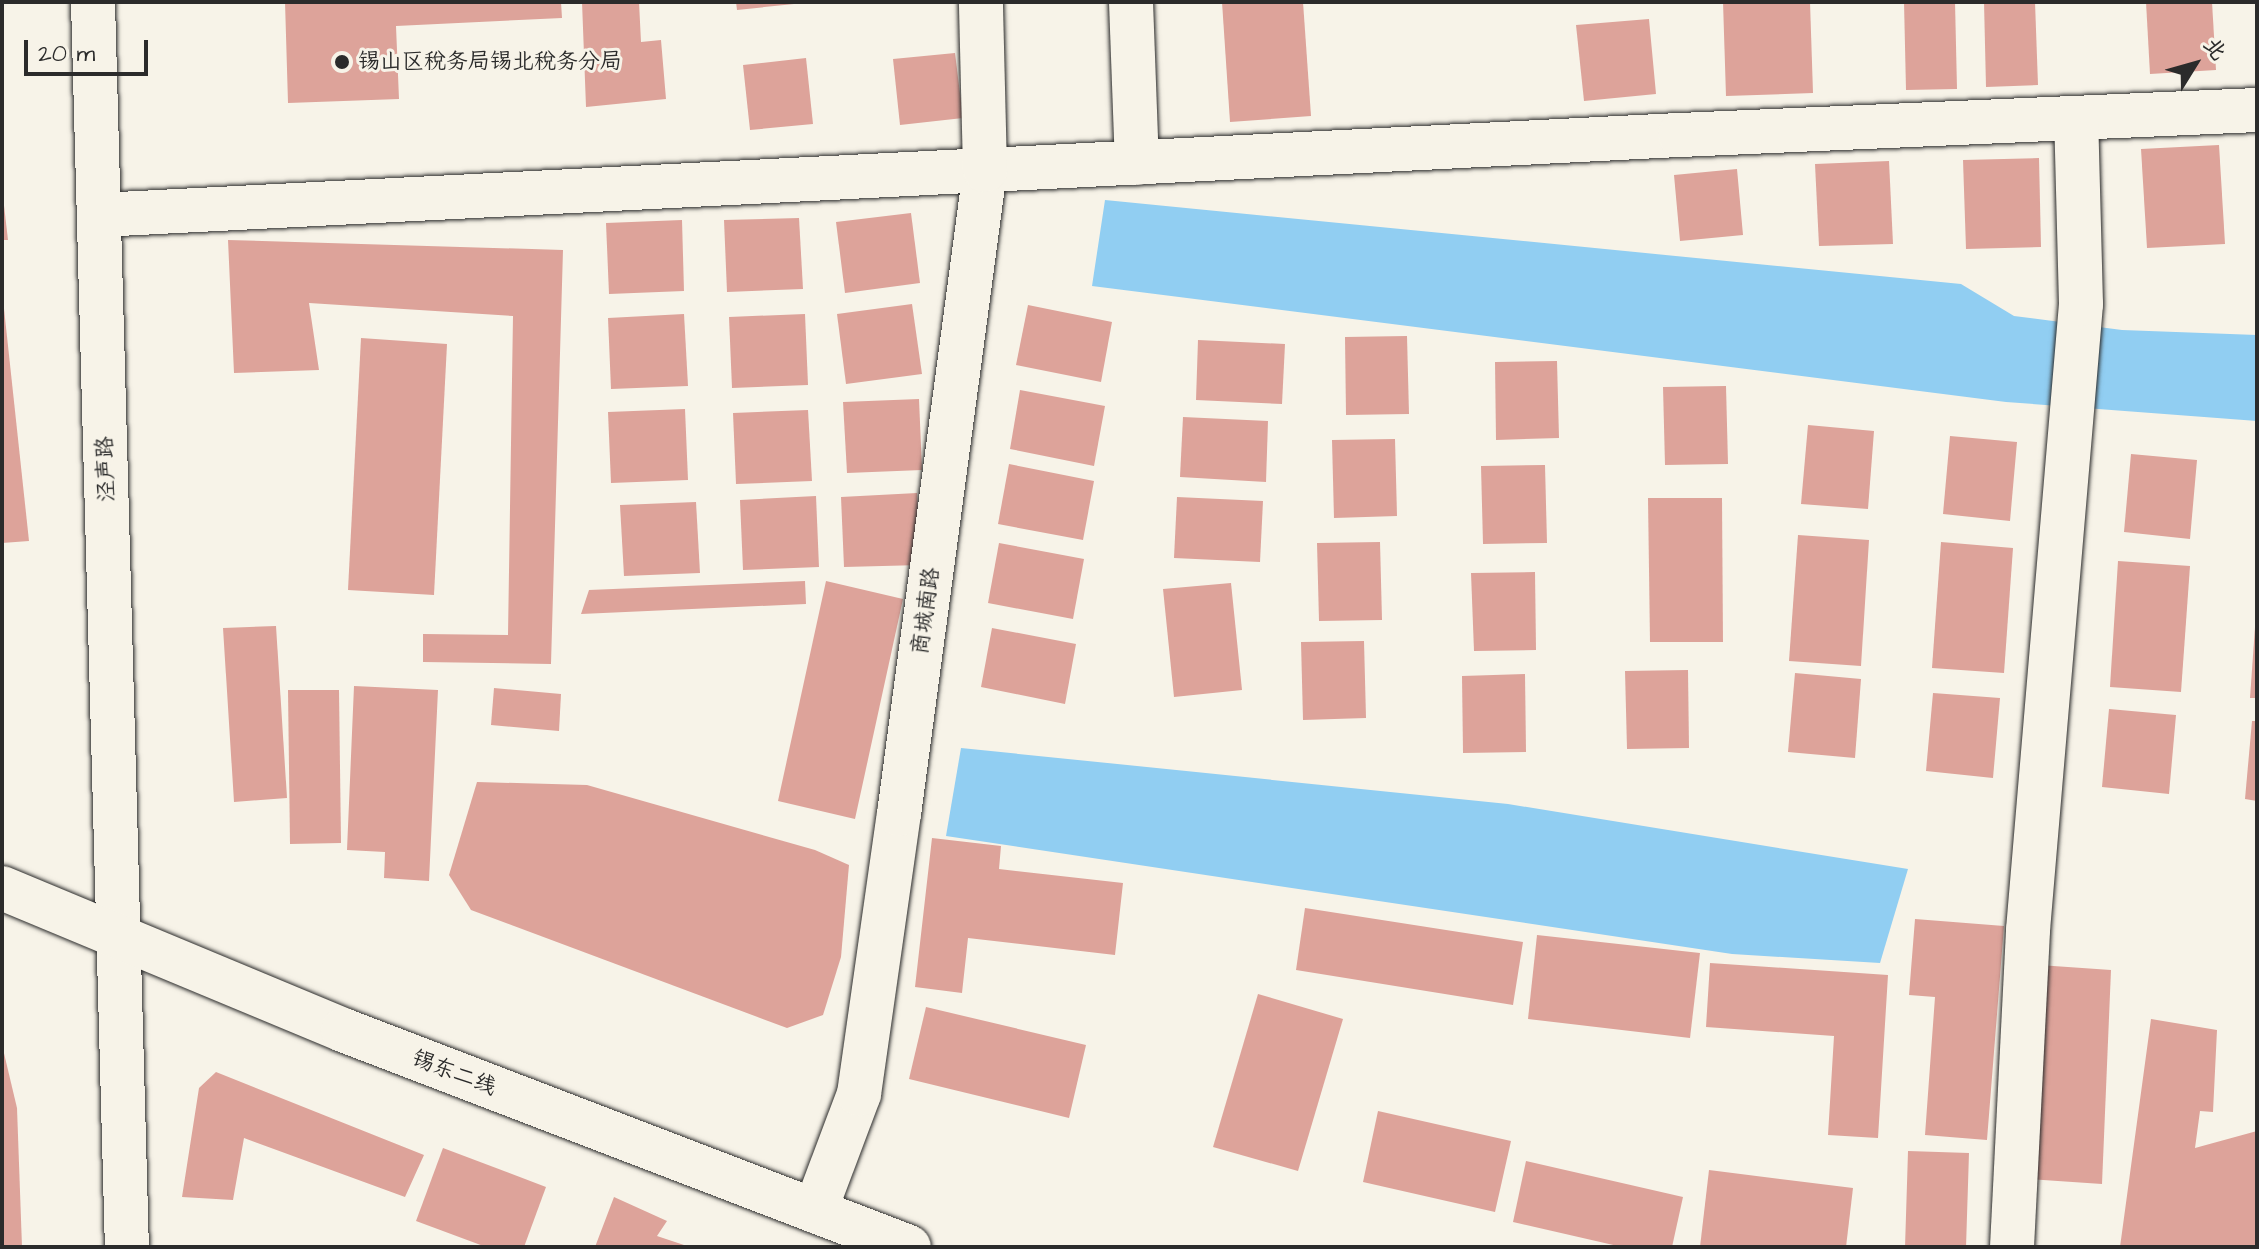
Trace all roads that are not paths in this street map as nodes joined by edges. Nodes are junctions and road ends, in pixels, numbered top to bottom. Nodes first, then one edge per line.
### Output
1 (93, 2) edge
2 (981, 2) edge
3 (1131, 2) edge
4 (2257, 110) edge
5 (2076, 119) junction
6 (1137, 163) junction
7 (985, 170) junction
8 (99, 215) junction
9 (2, 888) edge
10 (118, 937) junction
11 (815, 1211) junction
12 (127, 1247) edge
13 (909, 1247) edge
14 (2012, 1247) edge

1 - 8 street, 泾声路
2 - 7 street, 商城南路
3 - 6 street
4 - 5 street
5 - 6 street
5 - 14 street
6 - 7 street
7 - 8 street
7 - 11 street, 商城南路
8 - 10 street, 泾声路
9 - 10 street, 锡东二线
10 - 11 street, 锡东二线
10 - 12 street, 泾声路
11 - 13 street, 锡东二线

